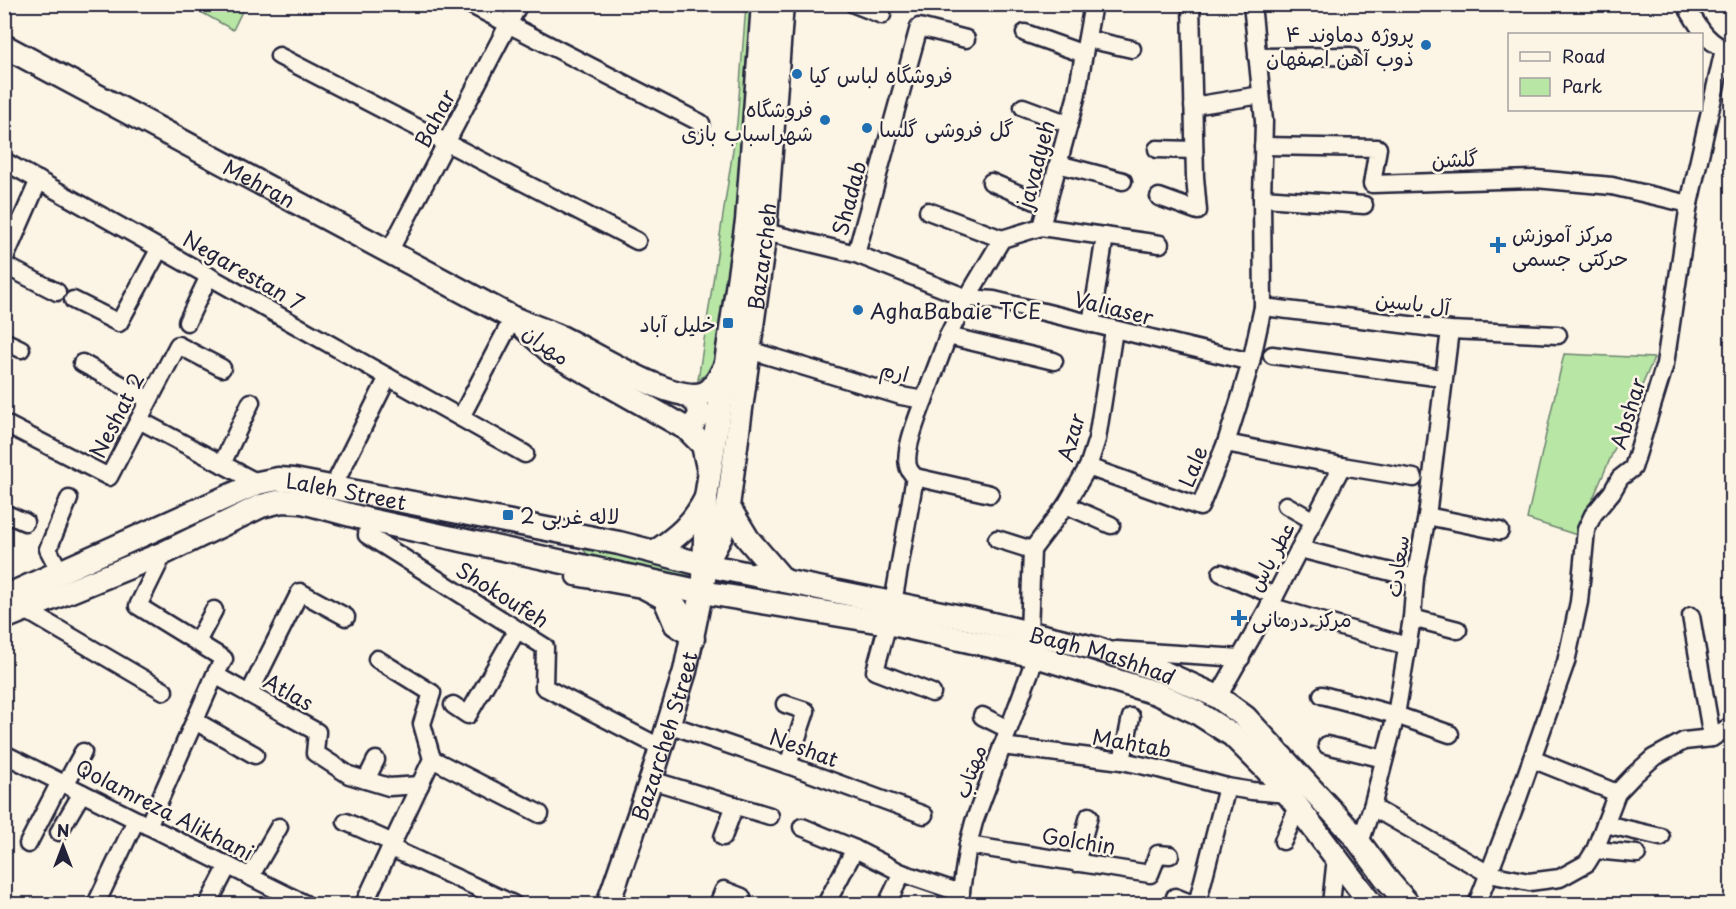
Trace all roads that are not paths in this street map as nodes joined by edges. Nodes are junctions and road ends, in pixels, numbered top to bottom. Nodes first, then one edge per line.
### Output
1 (469, 4) edge
2 (519, 4) edge
3 (763, 4) edge
4 (782, 4) edge
5 (854, 4) edge
6 (1093, 4) edge
7 (1191, 4) edge
8 (1252, 4) edge
9 (1685, 4) edge
10 (882, 15) dead end
11 (508, 25) junction
12 (1025, 33) dead end
13 (1703, 33) edge
14 (1703, 33) edge
15 (966, 39) dead end
16 (4, 46) edge
17 (1085, 46) junction
18 (1132, 49) dead end
19 (1728, 50) edge
20 (279, 56) dead end
21 (1351, 56) dead end
22 (1257, 57) junction
23 (1261, 95) junction
24 (1193, 106) junction
25 (1023, 107) dead end
26 (701, 123) dead end
27 (1069, 124) junction
28 (446, 143) junction
29 (1263, 146) junction
30 (1157, 149) dead end
31 (1194, 150) junction
32 (4, 161) edge
33 (1058, 164) junction
34 (39, 180) junction
35 (1123, 181) dead end
36 (991, 182) dead end
37 (1159, 196) dead end
38 (1262, 198) junction
39 (1689, 204) junction
40 (1047, 206) junction
41 (1364, 206) dead end
42 (928, 211) dead end
43 (1041, 227) junction
44 (765, 232) junction
45 (1105, 236) junction
46 (1002, 239) junction
47 (637, 241) dead end
48 (1160, 244) dead end
49 (160, 248) junction
50 (389, 252) junction
51 (856, 254) junction
52 (4, 260) edge
53 (4, 265) edge
54 (209, 276) junction
55 (57, 292) dead end
56 (967, 298) junction
57 (73, 300) dead end
58 (1263, 307) junction
59 (513, 318) junction
60 (187, 322) dead end
61 (1091, 324) junction
62 (1114, 330) junction
63 (1450, 330) junction
64 (1558, 335) dead end
65 (948, 336) junction
66 (4, 341) edge
67 (21, 349) dead end
68 (749, 350) junction
69 (1272, 355) dead end
70 (1054, 361) dead end
71 (1251, 362) junction
72 (82, 363) dead end
73 (726, 364) junction
74 (222, 368) dead end
75 (388, 378) junction
76 (1443, 378) junction
77 (685, 394) junction
78 (149, 400) junction
79 (924, 400) junction
80 (251, 402) dead end
81 (461, 417) junction
82 (139, 420) junction
83 (4, 423) edge
84 (687, 429) junction
85 (1226, 443) junction
86 (525, 454) dead end
87 (222, 464) junction
88 (1342, 466) junction
89 (1088, 467) junction
90 (709, 472) junction
91 (915, 477) junction
92 (1414, 478) dead end
93 (258, 483) junction
94 (333, 487) junction
95 (990, 494) dead end
96 (706, 498) junction
97 (69, 499) dead end
98 (1066, 505) junction
99 (1286, 505) dead end
100 (728, 506) junction
101 (4, 513) edge
102 (1426, 516) junction
103 (369, 520) junction
104 (1314, 521) junction
105 (25, 522) dead end
106 (1110, 525) dead end
107 (1500, 531) dead end
108 (572, 534) junction
109 (997, 539) dead end
110 (1300, 549) junction
111 (1032, 550) junction
112 (655, 552) junction
113 (164, 553) junction
114 (705, 565) junction
115 (571, 570) junction
116 (60, 572) junction
117 (1221, 573) dead end
118 (1416, 578) junction
119 (649, 580) junction
120 (784, 581) junction
121 (702, 592) junction
122 (4, 597) edge
123 (1272, 601) junction
124 (214, 610) dead end
125 (891, 613) junction
126 (14, 614) edge
127 (1691, 616) dead end
128 (346, 617) dead end
129 (1412, 618) junction
130 (517, 630) junction
131 (1458, 630) dead end
132 (1029, 633) junction
133 (693, 639) junction
134 (197, 642) junction
135 (1407, 646) junction
136 (1098, 649) junction
137 (1036, 656) junction
138 (1241, 658) junction
139 (377, 659) dead end
140 (215, 675) junction
141 (1160, 683) junction
142 (164, 691) dead end
143 (932, 693) dead end
144 (249, 694) junction
145 (1322, 695) dead end
146 (1218, 697) junction
147 (785, 704) dead end
148 (453, 705) dead end
149 (1396, 715) junction
150 (982, 716) dead end
151 (1131, 717) dead end
152 (195, 721) junction
153 (668, 724) junction
154 (1731, 724) edge
155 (1008, 729) junction
156 (1450, 734) dead end
157 (1712, 738) junction
158 (1327, 745) dead end
159 (1002, 746) junction
160 (660, 747) junction
161 (82, 752) dead end
162 (4, 754) edge
163 (255, 755) dead end
164 (432, 759) junction
165 (1384, 759) junction
166 (1532, 759) junction
167 (376, 760) dead end
168 (1122, 761) junction
169 (788, 765) junction
170 (1267, 770) junction
171 (366, 780) junction
172 (651, 780) junction
173 (63, 783) junction
174 (420, 785) junction
175 (1227, 787) junction
176 (1252, 792) junction
177 (82, 793) junction
178 (1617, 793) junction
179 (1293, 801) junction
180 (735, 805) junction
181 (1372, 807) junction
182 (540, 814) dead end
183 (924, 815) dead end
184 (770, 816) dead end
185 (1089, 816) dead end
186 (1339, 821) junction
187 (346, 822) dead end
188 (142, 823) junction
189 (1605, 824) junction
190 (279, 826) dead end
191 (802, 826) dead end
192 (59, 832) dead end
193 (723, 837) dead end
194 (1660, 837) dead end
195 (1283, 841) dead end
196 (1360, 843) junction
197 (28, 844) dead end
198 (392, 845) junction
199 (968, 845) junction
200 (855, 849) junction
201 (1595, 850) junction
202 (1637, 854) dead end
203 (1170, 855) dead end
204 (1336, 857) junction
205 (1076, 863) junction
206 (228, 866) junction
207 (902, 873) junction
208 (1489, 874) junction
209 (1384, 876) junction
210 (250, 877) junction
211 (742, 897) dead end
212 (1175, 897) dead end
213 (960, 899) edge
214 (1367, 899) edge
215 (96, 904) edge
216 (208, 904) edge
217 (305, 904) edge
218 (364, 904) edge
219 (513, 904) edge
220 (609, 904) edge
221 (718, 904) edge
222 (826, 904) edge
223 (887, 904) edge
224 (1192, 904) edge
225 (1197, 904) edge
226 (1331, 904) edge
227 (1408, 904) edge
228 (1477, 904) edge

1 - 11 street
2 - 11 street, Bahar
3 - 73 main road, Bazarcheh
4 - 44 main road, Bazarcheh
5 - 10 street
6 - 17 street, javadyeh
7 - 24 street
8 - 22 street
9 - 14 street
11 - 26 street
11 - 28 street, Bahar
12 - 17 street
13 - 19 street
15 - 51 street, Shadab
16 - 50 main road, Mehran
17 - 18 street
17 - 27 street, javadyeh
19 - 39 street, Abshar
20 - 28 street
21 - 22 street
22 - 23 street
23 - 24 street
23 - 29 street
24 - 31 street
25 - 27 street
27 - 33 street, javadyeh
28 - 47 street
28 - 50 street, Bahar
29 - 38 street
29 - 39 street, گلشن
30 - 31 street
31 - 37 street
32 - 34 street, Negarestan 7
33 - 35 street
33 - 40 street, javadyeh
34 - 49 street, Negarestan 7
34 - 52 street
36 - 40 street
38 - 41 street
38 - 58 street, Lale
39 - 166 street, Abshar
40 - 43 street, javadyeh
42 - 46 street
43 - 45 street
43 - 46 street, javadyeh
44 - 51 street, Valiaser
44 - 68 main road, Bazarcheh
45 - 48 street
45 - 61 street
46 - 56 street
49 - 54 street, Negarestan 7
49 - 57 street
50 - 59 main road, Mehran
51 - 56 street, Valiaser
53 - 55 street
54 - 60 street
54 - 75 street, Negarestan 7
56 - 61 street, Valiaser
56 - 65 street, ارم
58 - 63 street, آل یاسین
58 - 71 street, Lale
59 - 77 main road, مهران
59 - 81 street
59 - 84 main road, مهران
61 - 62 street, Valiaser
62 - 71 street, Valiaser
62 - 89 street, Azar
63 - 64 street, آل یاسین
63 - 76 street, سعادت
65 - 70 street
65 - 79 street, ارم
66 - 67 street
68 - 79 street, ارم
68 - 100 main road, Bazarcheh
69 - 76 street
71 - 85 street, Lale
72 - 78 street
73 - 77 main road
73 - 90 main road, Bazarcheh
74 - 78 street, Neshat 2
75 - 81 street, Negarestan 7
75 - 94 street
76 - 102 street, سعادت
77 - 84 street
78 - 82 street, Neshat 2
79 - 91 street
80 - 87 street
81 - 86 street, Negarestan 7
82 - 83 street, Neshat 2
82 - 87 street
84 - 90 main road, مهران
85 - 88 street
85 - 89 street, Lale
87 - 93 street
88 - 92 street
88 - 104 street, عطر یاس
89 - 98 street, Azar
90 - 96 main road, Bazarcheh
91 - 95 street
91 - 125 street
93 - 94 main road, Laleh Street
93 - 116 main road, Laleh Street
94 - 108 main road, Laleh Street
96 - 112 main road
96 - 114 main road
97 - 116 street
98 - 106 street
98 - 111 street, Azar
99 - 104 street
100 - 114 main road
100 - 120 main road
101 - 105 street
102 - 107 street
102 - 118 street, سعادت
103 - 113 main road, Laleh Street
103 - 115 main road, Laleh Street
103 - 130 street, Shokoufeh
104 - 110 street, عطر یاس
108 - 112 main road, Laleh Street
108 - 115 main road
109 - 111 street
110 - 118 street
110 - 123 street, عطر یاس
111 - 132 street
112 - 114 main road, Laleh Street
113 - 126 main road, Laleh Street
113 - 134 street
114 - 120 main road, Bagh Mashhad
114 - 121 main road, Bazarcheh Street
115 - 119 main road, Laleh Street
115 - 133 street
116 - 122 main road, Laleh Street
117 - 123 street
118 - 129 street, سعادت
119 - 121 main road, Laleh Street
119 - 133 main road
120 - 125 main road, Bagh Mashhad
121 - 125 main road, Bagh Mashhad
121 - 133 main road, Bazarcheh Street
123 - 135 street
123 - 138 street, عطر یاس
124 - 134 street
125 - 132 main road, Bagh Mashhad
125 - 137 main road, Bagh Mashhad
125 - 143 street
126 - 142 street
127 - 157 street
128 - 144 street
129 - 131 street
129 - 135 street, سعادت
130 - 148 street
130 - 160 street, Shokoufeh
132 - 136 main road, Bagh Mashhad
133 - 153 main road, Bazarcheh Street
134 - 140 street
135 - 149 street, سعادت
136 - 138 street
136 - 141 main road, Bagh Mashhad
137 - 141 main road, Bagh Mashhad
137 - 155 street, مهتاب
138 - 146 street, عطر یاس
139 - 164 street
140 - 144 street, Atlas
140 - 152 street
141 - 146 main road, Bagh Mashhad
141 - 170 main road, Bagh Mashhad
144 - 171 street, Atlas
145 - 149 street
146 - 186 main road, Bagh Mashhad
147 - 169 street
149 - 156 street
149 - 165 street, سعادت
150 - 155 street
151 - 168 street
152 - 163 street
152 - 188 street
153 - 160 main road, Bazarcheh Street
153 - 169 street, Neshat
154 - 157 street
155 - 159 street, مهتاب
157 - 178 street
158 - 165 street
159 - 168 street, Mahtab
159 - 199 street, مهتاب
160 - 172 main road, Bazarcheh Street
161 - 173 street
162 - 173 street, Qolamreza Alikhani
164 - 174 street
164 - 182 street
165 - 181 street, سعادت
166 - 178 street
166 - 208 street, Abshar
167 - 171 street
168 - 175 street, Mahtab
169 - 183 street, Neshat
170 - 176 street
170 - 179 main road, Bagh Mashhad
171 - 174 street, Atlas
172 - 180 street
172 - 220 main road, Bazarcheh Street
173 - 177 street, Qolamreza Alikhani
173 - 197 street
174 - 198 street
175 - 176 street, Mahtab
175 - 225 street
176 - 179 street, Mahtab
177 - 188 street, Qolamreza Alikhani
177 - 192 street
178 - 189 street
179 - 195 street
179 - 204 main road, Bagh Mashhad
180 - 184 street
180 - 193 street
181 - 186 street
181 - 196 street, سعادت
181 - 208 street
185 - 205 street
186 - 196 main road, Bagh Mashhad
187 - 198 street
188 - 206 street, Qolamreza Alikhani
188 - 215 street
189 - 194 street
189 - 201 street
190 - 210 street
191 - 200 street
196 - 209 main road, Bagh Mashhad
198 - 218 street
198 - 219 street
199 - 205 street, Golchin
199 - 213 street, مهتاب
200 - 207 street
200 - 222 street
201 - 202 street
201 - 208 street
203 - 205 street, Golchin
204 - 214 main road, Bagh Mashhad
204 - 226 street
206 - 210 street, Qolamreza Alikhani
206 - 216 street
207 - 213 street
207 - 223 street
208 - 228 street, Abshar
209 - 214 main road
209 - 227 main road, Bagh Mashhad
210 - 217 street, Qolamreza Alikhani
211 - 221 street
212 - 224 street

